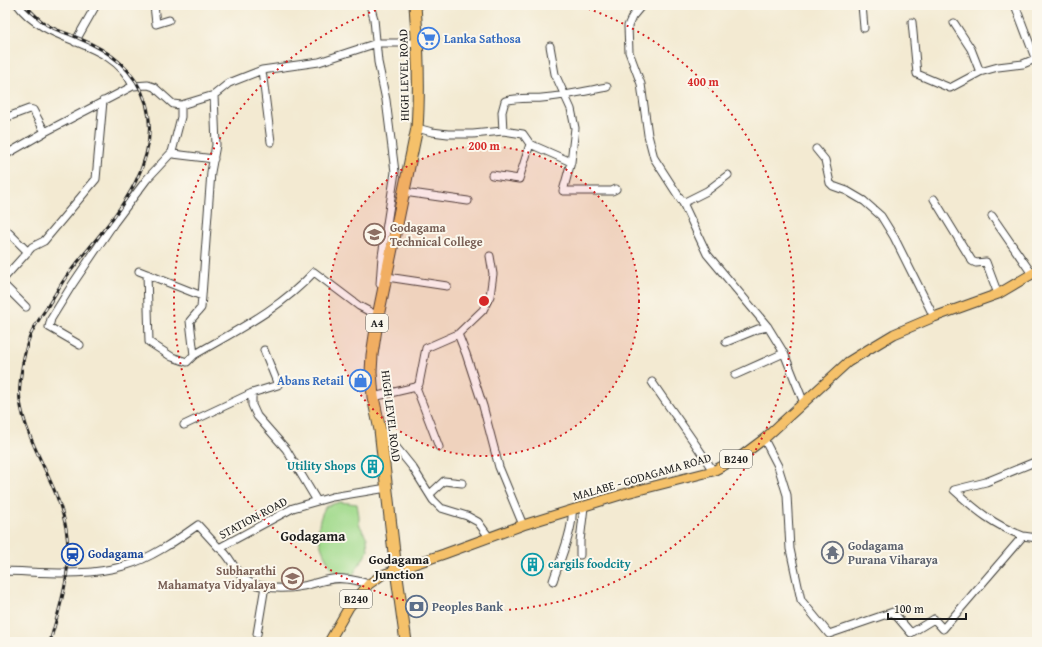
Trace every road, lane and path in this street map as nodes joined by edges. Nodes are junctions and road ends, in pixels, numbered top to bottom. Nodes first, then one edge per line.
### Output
1 (18, 5) edge
2 (96, 5) edge
3 (154, 5) edge
4 (370, 5) edge
5 (414, 5) edge
6 (642, 5) edge
7 (862, 5) edge
8 (1015, 5) edge
9 (169, 20) dead end
10 (912, 22) dead end
11 (954, 23) dead end
12 (864, 28) dead end
13 (74, 42) junction
14 (377, 43) junction
15 (418, 43) junction
16 (550, 46) dead end
17 (1036, 61) edge
18 (262, 70) junction
19 (980, 72) junction
20 (133, 86) junction
21 (607, 87) dead end
22 (214, 95) junction
23 (564, 96) junction
24 (103, 101) junction
25 (181, 105) junction
26 (5, 118) edge
27 (417, 128) junction
28 (503, 131) junction
29 (45, 132) junction
30 (271, 142) dead end
31 (530, 144) junction
32 (816, 149) dead end
33 (172, 152) junction
34 (5, 155) edge
35 (214, 159) junction
36 (571, 162) junction
37 (492, 175) dead end
38 (728, 175) dead end
39 (616, 189) dead end
40 (404, 192) junction
41 (934, 199) dead end
42 (468, 201) dead end
43 (683, 203) junction
44 (992, 216) dead end
45 (5, 229) edge
46 (28, 252) junction
47 (490, 256) dead end
48 (139, 271) dead end
49 (1035, 273) edge
50 (147, 274) junction
51 (5, 277) edge
52 (387, 277) junction
53 (5, 286) edge
54 (447, 286) dead end
55 (998, 294) junction
56 (202, 296) junction
57 (26, 307) dead end
58 (379, 312) junction
59 (934, 317) junction
60 (768, 327) junction
61 (458, 334) junction
62 (726, 342) dead end
63 (80, 345) dead end
64 (264, 350) dead end
65 (784, 353) junction
66 (194, 355) junction
67 (735, 375) dead end
68 (652, 382) dead end
69 (416, 387) junction
70 (252, 393) junction
71 (373, 397) junction
72 (804, 403) junction
73 (184, 425) dead end
74 (380, 430) junction
75 (764, 439) junction
76 (440, 447) dead end
77 (1037, 461) edge
78 (713, 470) junction
79 (462, 483) dead end
80 (387, 488) junction
81 (430, 494) junction
82 (317, 501) junction
83 (584, 507) junction
84 (572, 510) junction
85 (523, 525) junction
86 (1024, 536) junction
87 (489, 537) junction
88 (1037, 538) edge
89 (219, 548) junction
90 (580, 555) dead end
91 (396, 570) junction
92 (5, 571) edge
93 (553, 581) dead end
94 (369, 584) junction
95 (265, 586) junction
96 (257, 634) dead end
97 (329, 642) edge
98 (406, 642) edge

1 - 13 street
2 - 13 street
3 - 9 street
4 - 14 street
5 - 15 highway, HIGH LEVEL ROAD / A4
6 - 43 street
7 - 12 street
8 - 17 street
10 - 19 street
11 - 19 street
13 - 20 street
14 - 15 street
14 - 18 street
14 - 58 street
15 - 27 highway, HIGH LEVEL ROAD / A4
16 - 23 street
17 - 19 street
18 - 22 street
18 - 30 street
20 - 24 street
20 - 25 street
21 - 23 street
22 - 25 street
22 - 35 street
23 - 28 street
23 - 36 street
24 - 29 street
24 - 46 street
25 - 33 street
26 - 29 street
27 - 28 street
27 - 40 highway, HIGH LEVEL ROAD / A4
28 - 31 street
29 - 34 street
31 - 36 street
31 - 37 street
32 - 59 street
33 - 35 street
33 - 63 street
35 - 56 street
36 - 39 street
38 - 43 street
40 - 42 street
40 - 52 highway, HIGH LEVEL ROAD / A4
41 - 55 street
43 - 60 street
44 - 49 street
45 - 46 street
46 - 51 street
47 - 61 street
48 - 50 street
49 - 55 main road, MALABE - GODAGAMA ROAD / B240
50 - 56 street
50 - 66 street
52 - 54 street
52 - 58 highway, HIGH LEVEL ROAD / A4
53 - 57 street
55 - 59 main road, MALABE - GODAGAMA ROAD / B240
56 - 66 street
58 - 66 street
58 - 71 highway, HIGH LEVEL ROAD / A4
59 - 72 main road, MALABE - GODAGAMA ROAD / B240
60 - 62 street
60 - 65 street
61 - 69 street
61 - 85 street
64 - 70 street
65 - 67 street
65 - 72 street
68 - 78 street
69 - 71 street
69 - 76 street
70 - 73 street
70 - 82 street
71 - 74 highway, HIGH LEVEL ROAD / A4
72 - 75 main road, MALABE - GODAGAMA ROAD / B240
74 - 80 highway, HIGH LEVEL ROAD / A4
74 - 81 street
75 - 78 main road, MALABE - GODAGAMA ROAD / B240
75 - 86 street
77 - 86 street
78 - 83 main road, MALABE - GODAGAMA ROAD / B240
79 - 81 street
80 - 82 street, STATION ROAD
80 - 91 highway, HIGH LEVEL ROAD / A4
81 - 87 street
82 - 89 street, STATION ROAD
83 - 84 main road, MALABE - GODAGAMA ROAD / B240
83 - 90 street
84 - 85 main road, MALABE - GODAGAMA ROAD / B240
84 - 93 street
85 - 87 main road, MALABE - GODAGAMA ROAD / B240
86 - 88 street
87 - 91 main road, MALABE - GODAGAMA ROAD / B240
89 - 92 street, STATION ROAD
89 - 95 street
91 - 94 main road, B240
91 - 98 highway, HIGH LEVEL ROAD / A4
94 - 95 street
94 - 97 main road, B240
95 - 96 street

